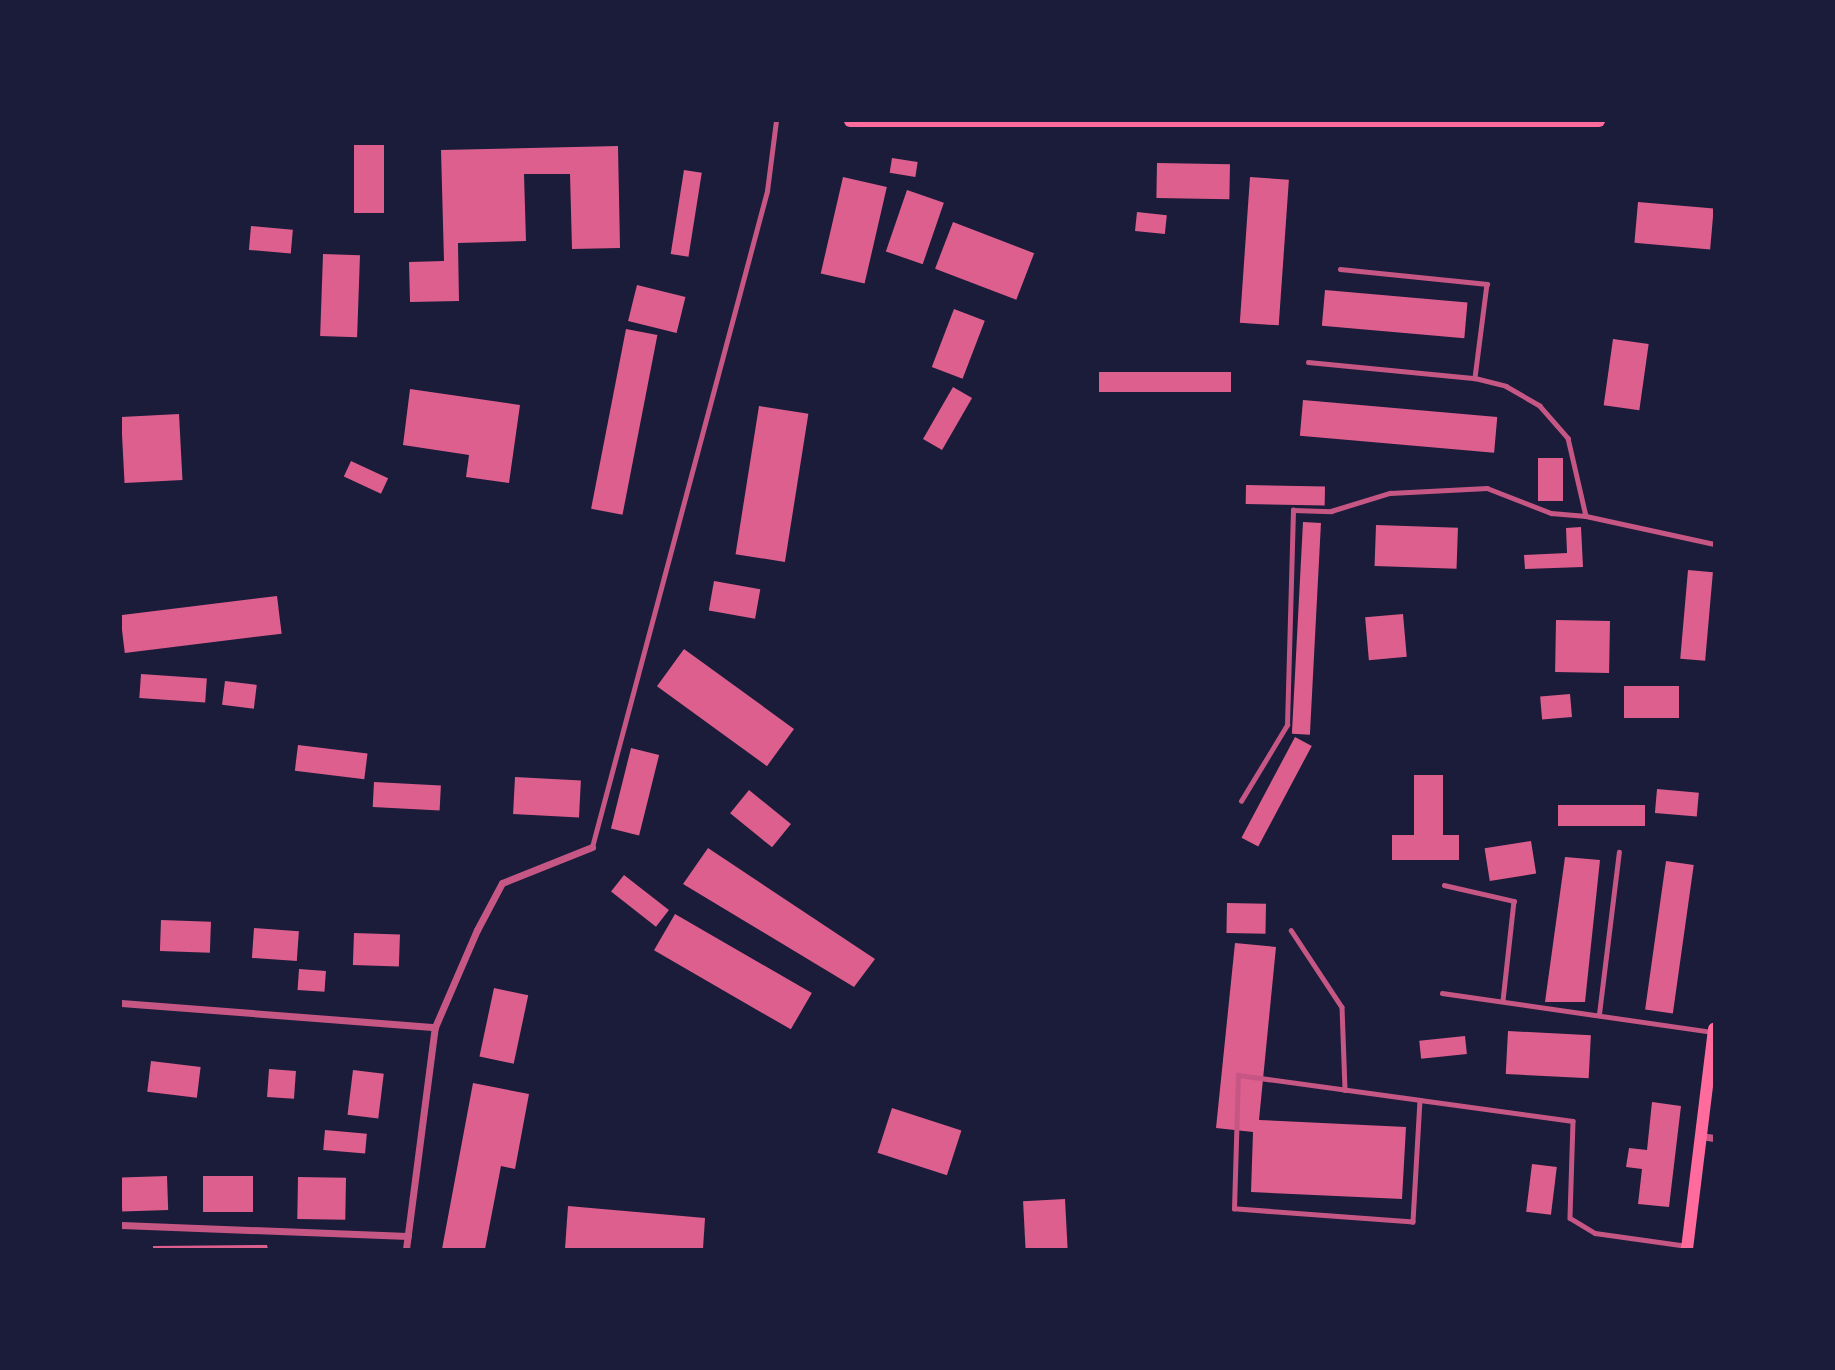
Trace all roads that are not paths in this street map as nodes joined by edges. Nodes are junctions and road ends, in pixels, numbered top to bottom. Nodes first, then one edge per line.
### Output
1 (776, 121) edge
2 (850, 121) edge
3 (1599, 121) edge
4 (927, 122) edge
5 (1375, 122) edge
6 (1340, 270) dead end
7 (1308, 362) dead end
8 (1475, 378) junction
9 (1586, 516) junction
10 (1714, 544) edge
11 (1241, 802) dead end
12 (592, 846) joint
13 (1619, 852) dead end
14 (1444, 885) dead end
15 (1292, 930) dead end
16 (1443, 993) dead end
17 (1503, 1000) junction
18 (121, 1003) edge
19 (1600, 1014) junction
20 (435, 1027) junction
21 (1714, 1030) edge
22 (1345, 1090) junction
23 (1420, 1100) junction
24 (1708, 1137) edge
25 (121, 1225) edge
26 (408, 1236) junction
27 (1687, 1248) edge
28 (406, 1249) edge

1 - 12 lane
2 - 4 main road
3 - 5 main road
4 - 5 main road
6 - 8 lane
7 - 8 lane
8 - 9 lane
9 - 10 lane
9 - 11 lane
12 - 20 street
13 - 19 lane
14 - 17 lane
15 - 22 lane
16 - 17 lane
17 - 19 lane
18 - 20 street
19 - 21 lane
20 - 26 street
21 - 24 main road
22 - 23 lane
22 - 23 lane
23 - 27 lane
24 - 27 main road
25 - 26 street
26 - 28 street

